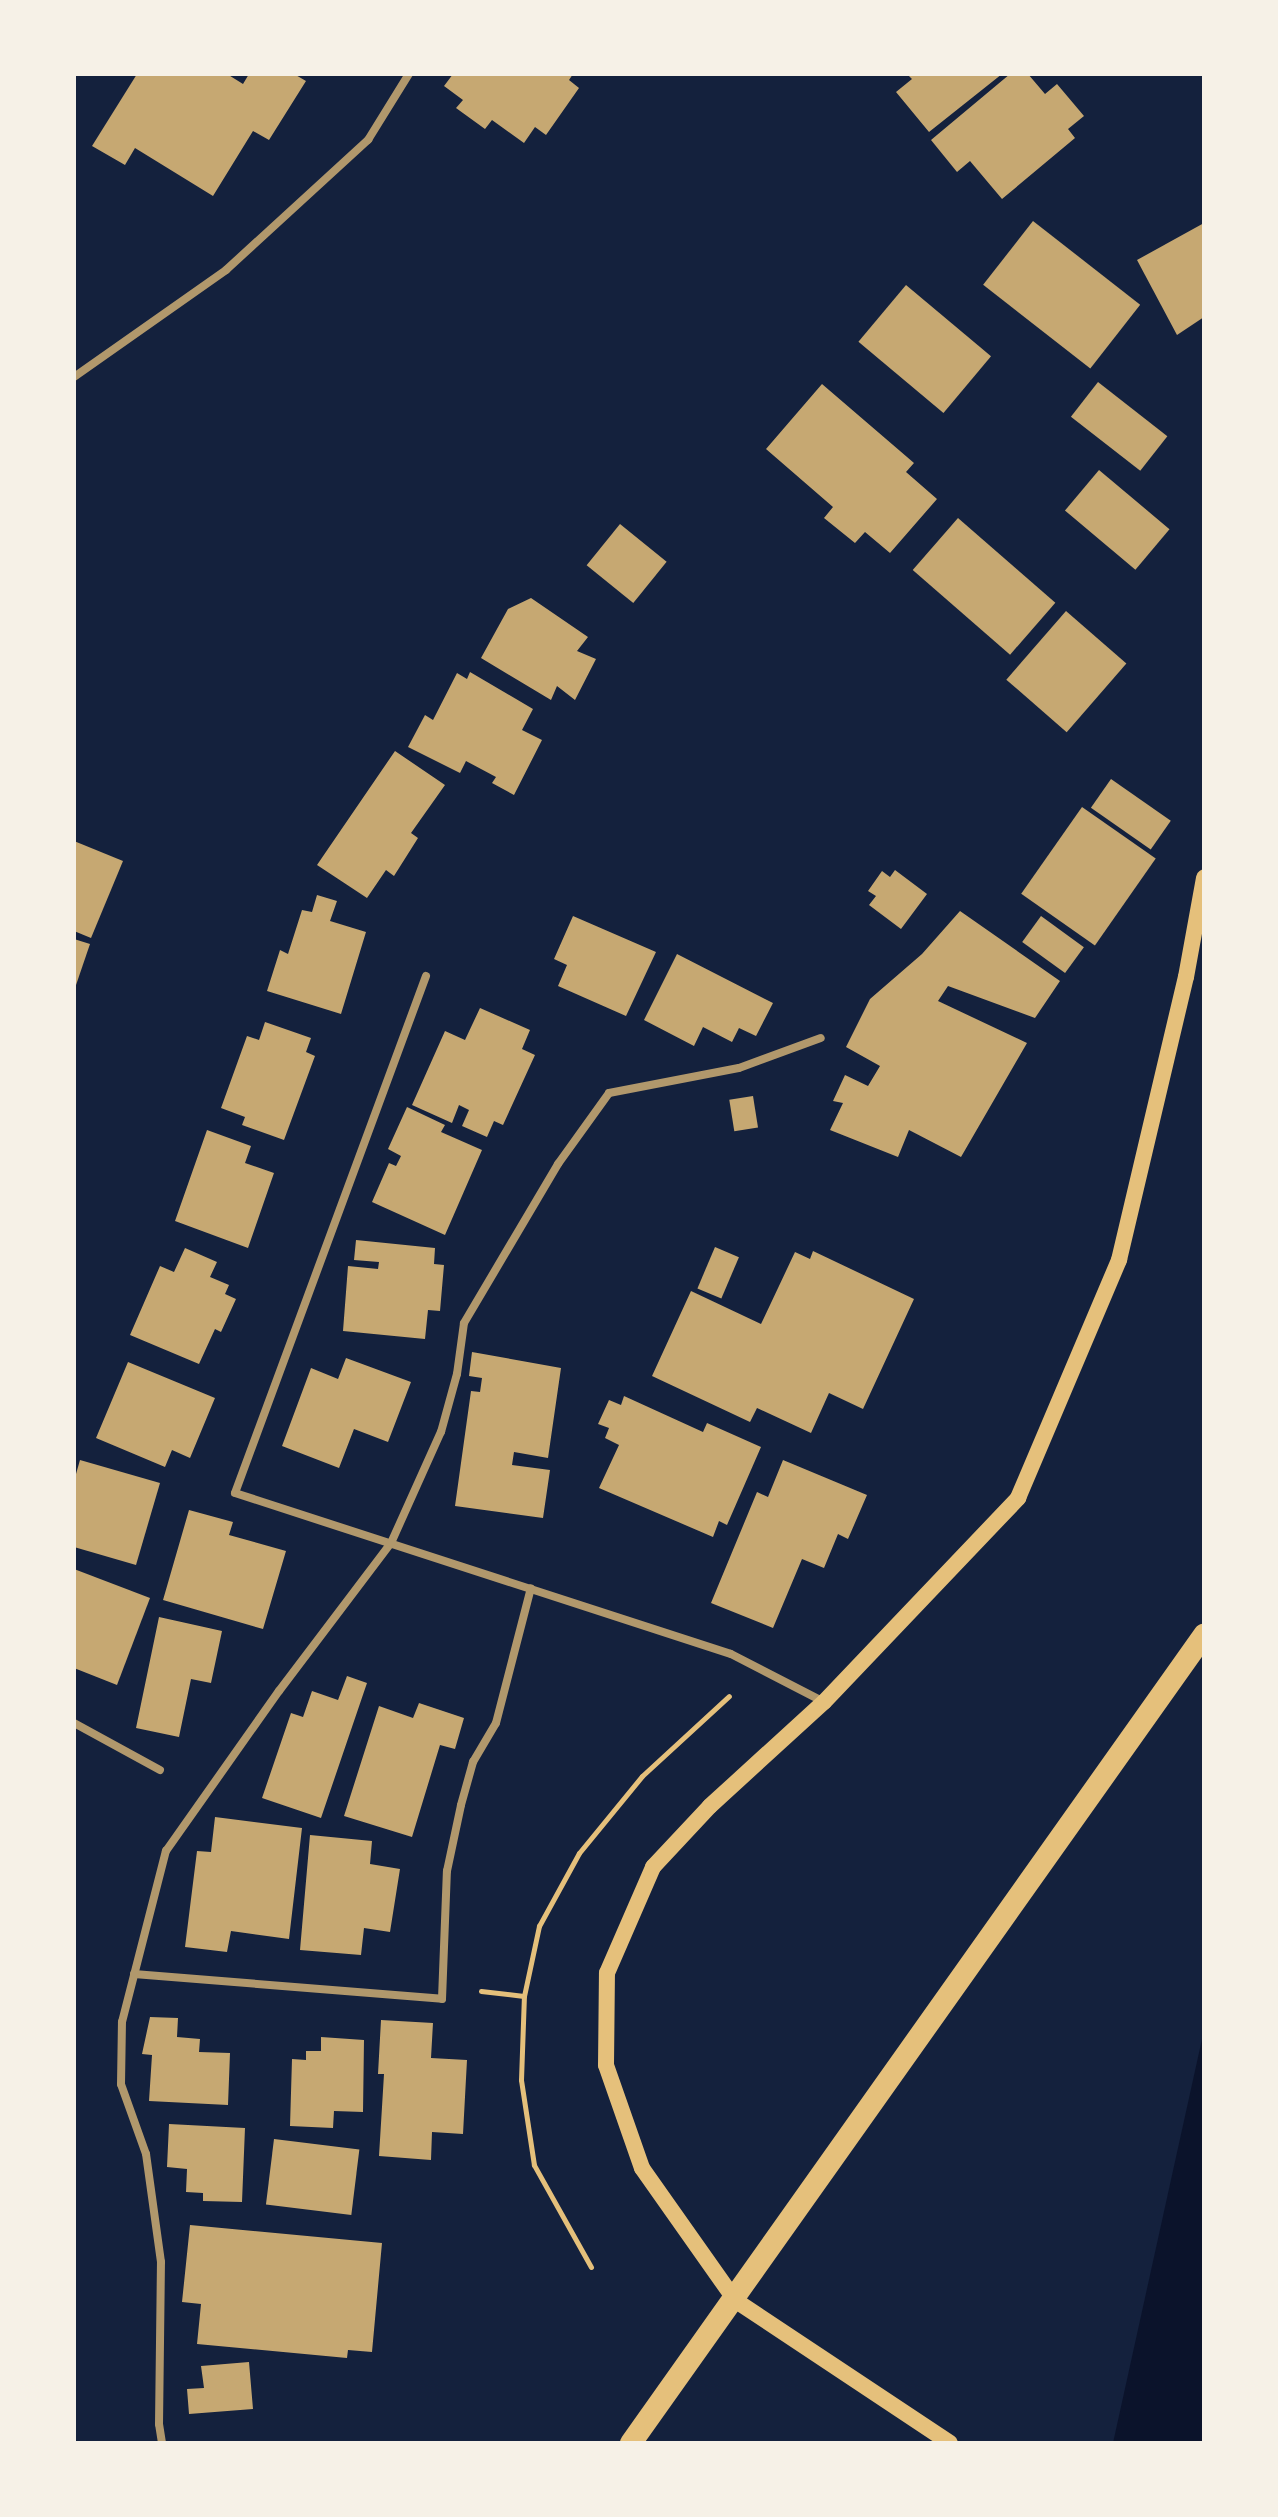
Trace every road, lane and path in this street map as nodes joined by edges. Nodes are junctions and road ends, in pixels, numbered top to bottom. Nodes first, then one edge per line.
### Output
1 (409, 74) edge
2 (74, 377) edge
3 (1204, 878) edge
4 (426, 976) dead end
5 (821, 1038) dead end
6 (391, 1543) junction
7 (531, 1588) junction
8 (1204, 1635) edge
9 (824, 1702) junction
10 (74, 1723) edge
11 (160, 1770) dead end
12 (134, 1974) junction
13 (735, 2300) junction
14 (162, 2443) edge
15 (631, 2443) edge
16 (950, 2443) edge

1 - 2 street
3 - 9 main road
4 - 6 street
5 - 6 street
6 - 7 street
6 - 12 street
7 - 9 street
7 - 12 street
8 - 13 highway
9 - 13 main road
10 - 11 street
12 - 14 street
13 - 15 highway
13 - 16 main road

